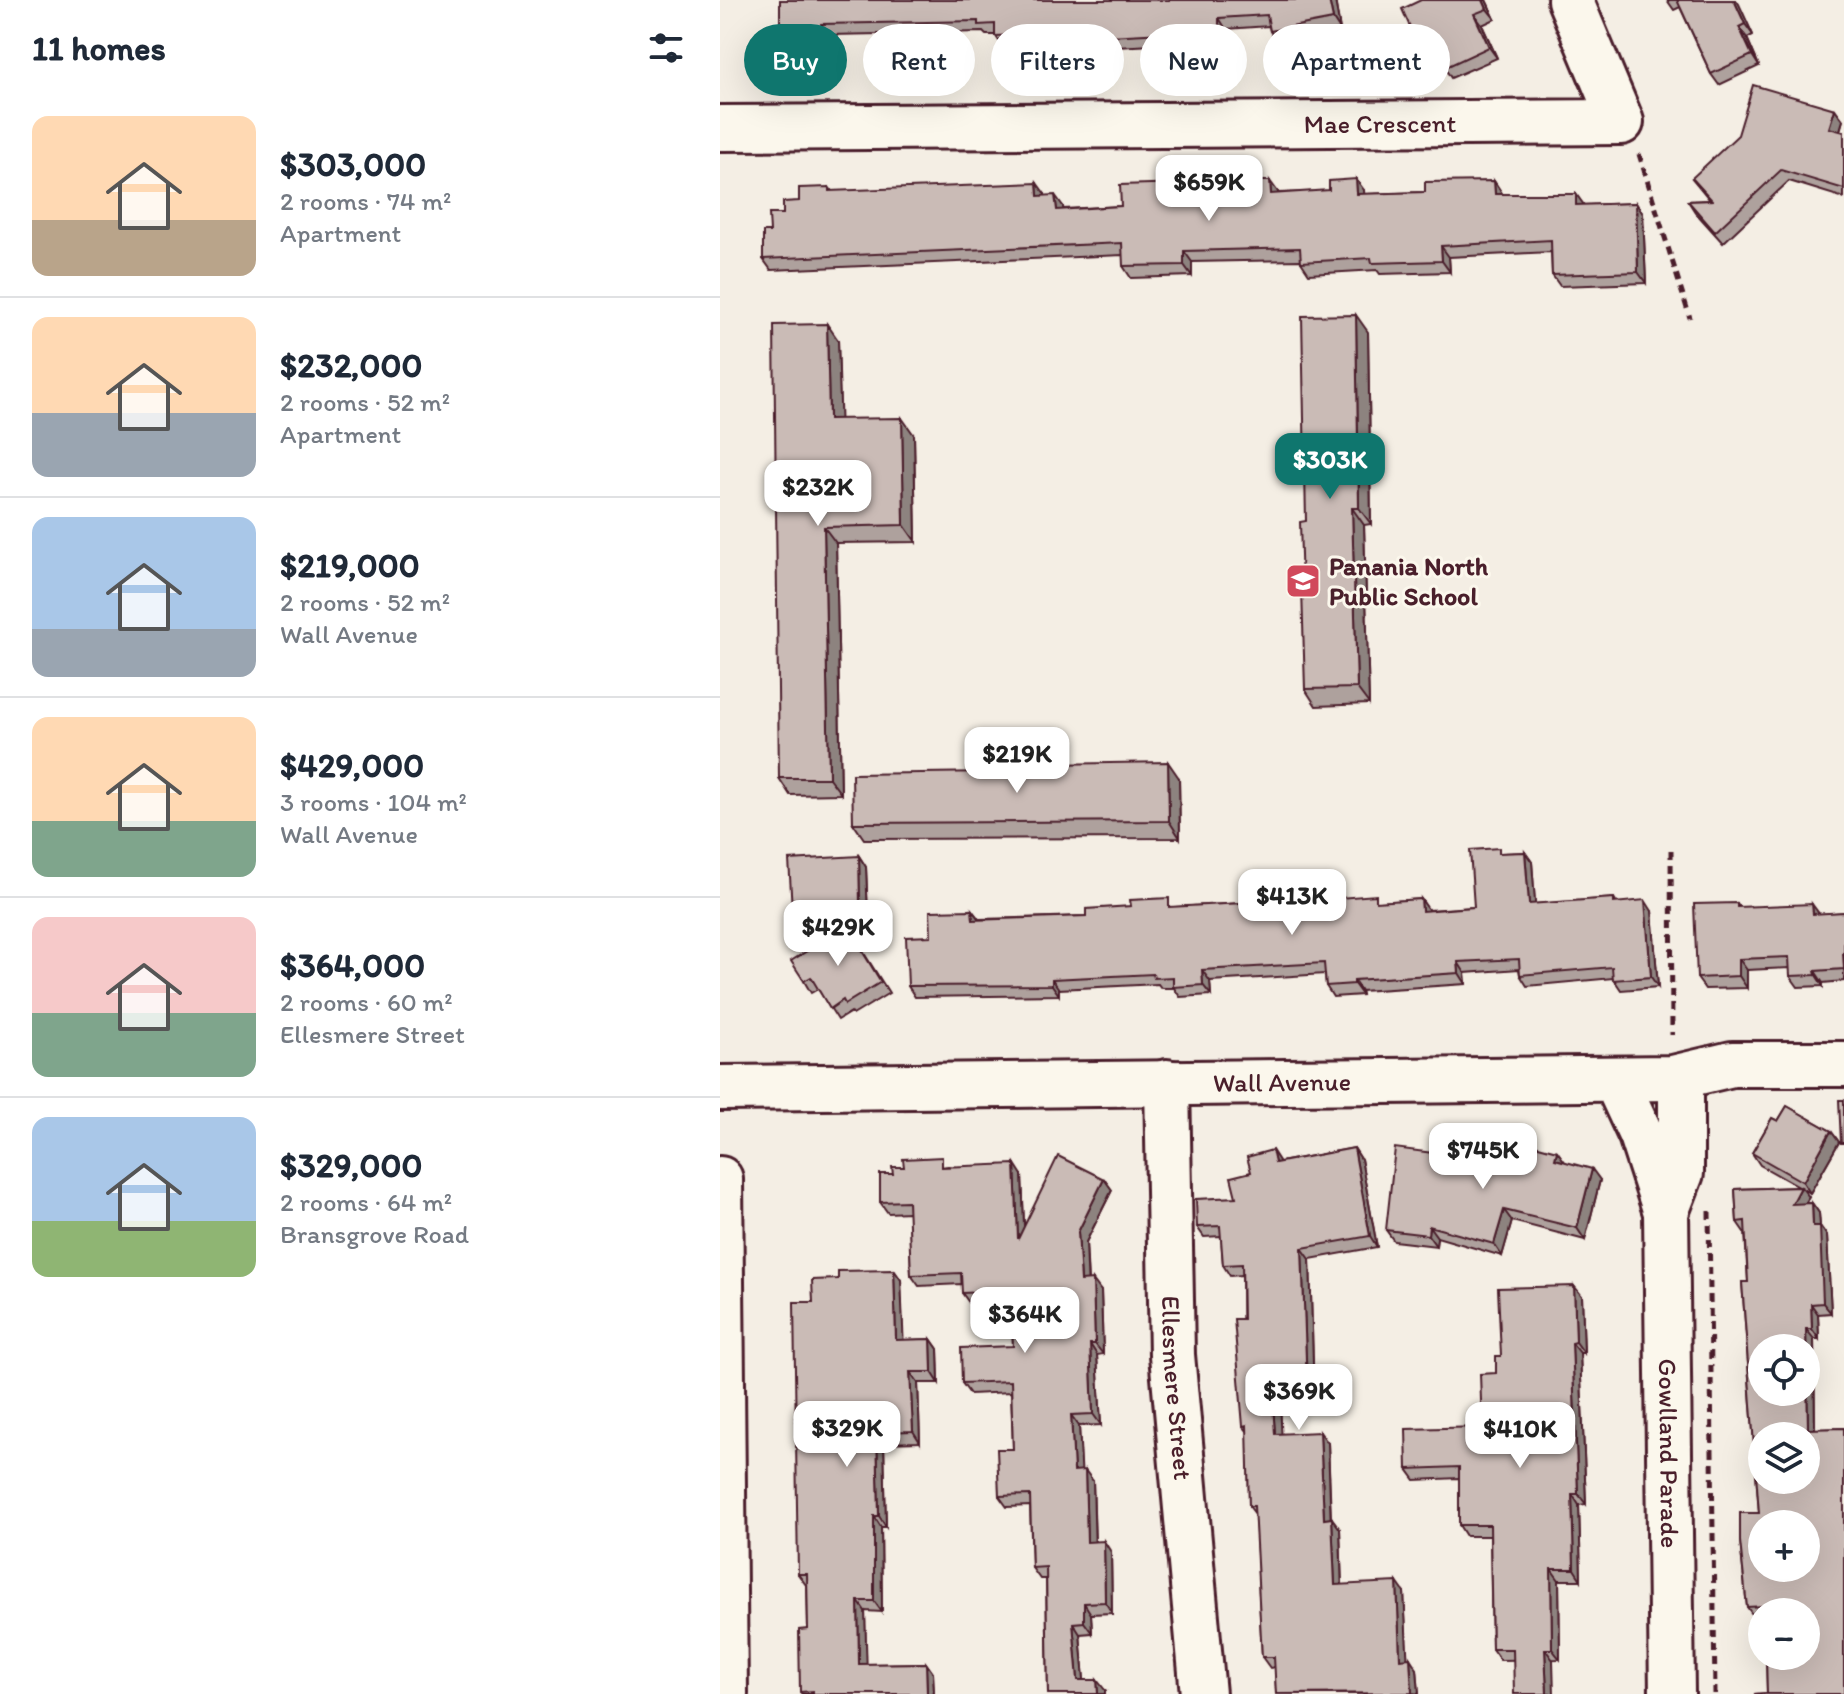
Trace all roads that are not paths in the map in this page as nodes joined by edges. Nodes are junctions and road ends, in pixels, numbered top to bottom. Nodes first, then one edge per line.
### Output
1 (1570, 0) edge
2 (720, 128) edge
3 (1844, 1064) edge
4 (1681, 1078) junction
5 (1615, 1079) junction
6 (1167, 1082) junction
7 (720, 1088) edge
8 (720, 1179) edge
9 (1666, 1212) junction
10 (721, 1331) edge
11 (725, 1694) edge
12 (1203, 1694) edge
13 (1672, 1694) edge

1 - 2 street, Mae Crescent
3 - 4 street, Wall Avenue
4 - 5 street, Wall Avenue
4 - 9 street, Gowlland Parade
5 - 6 street, Wall Avenue
5 - 9 street, Gowlland Parade
6 - 7 street, Wall Avenue
6 - 12 street, Ellesmere Street
8 - 10 street
9 - 13 street, Gowlland Parade
10 - 11 street

